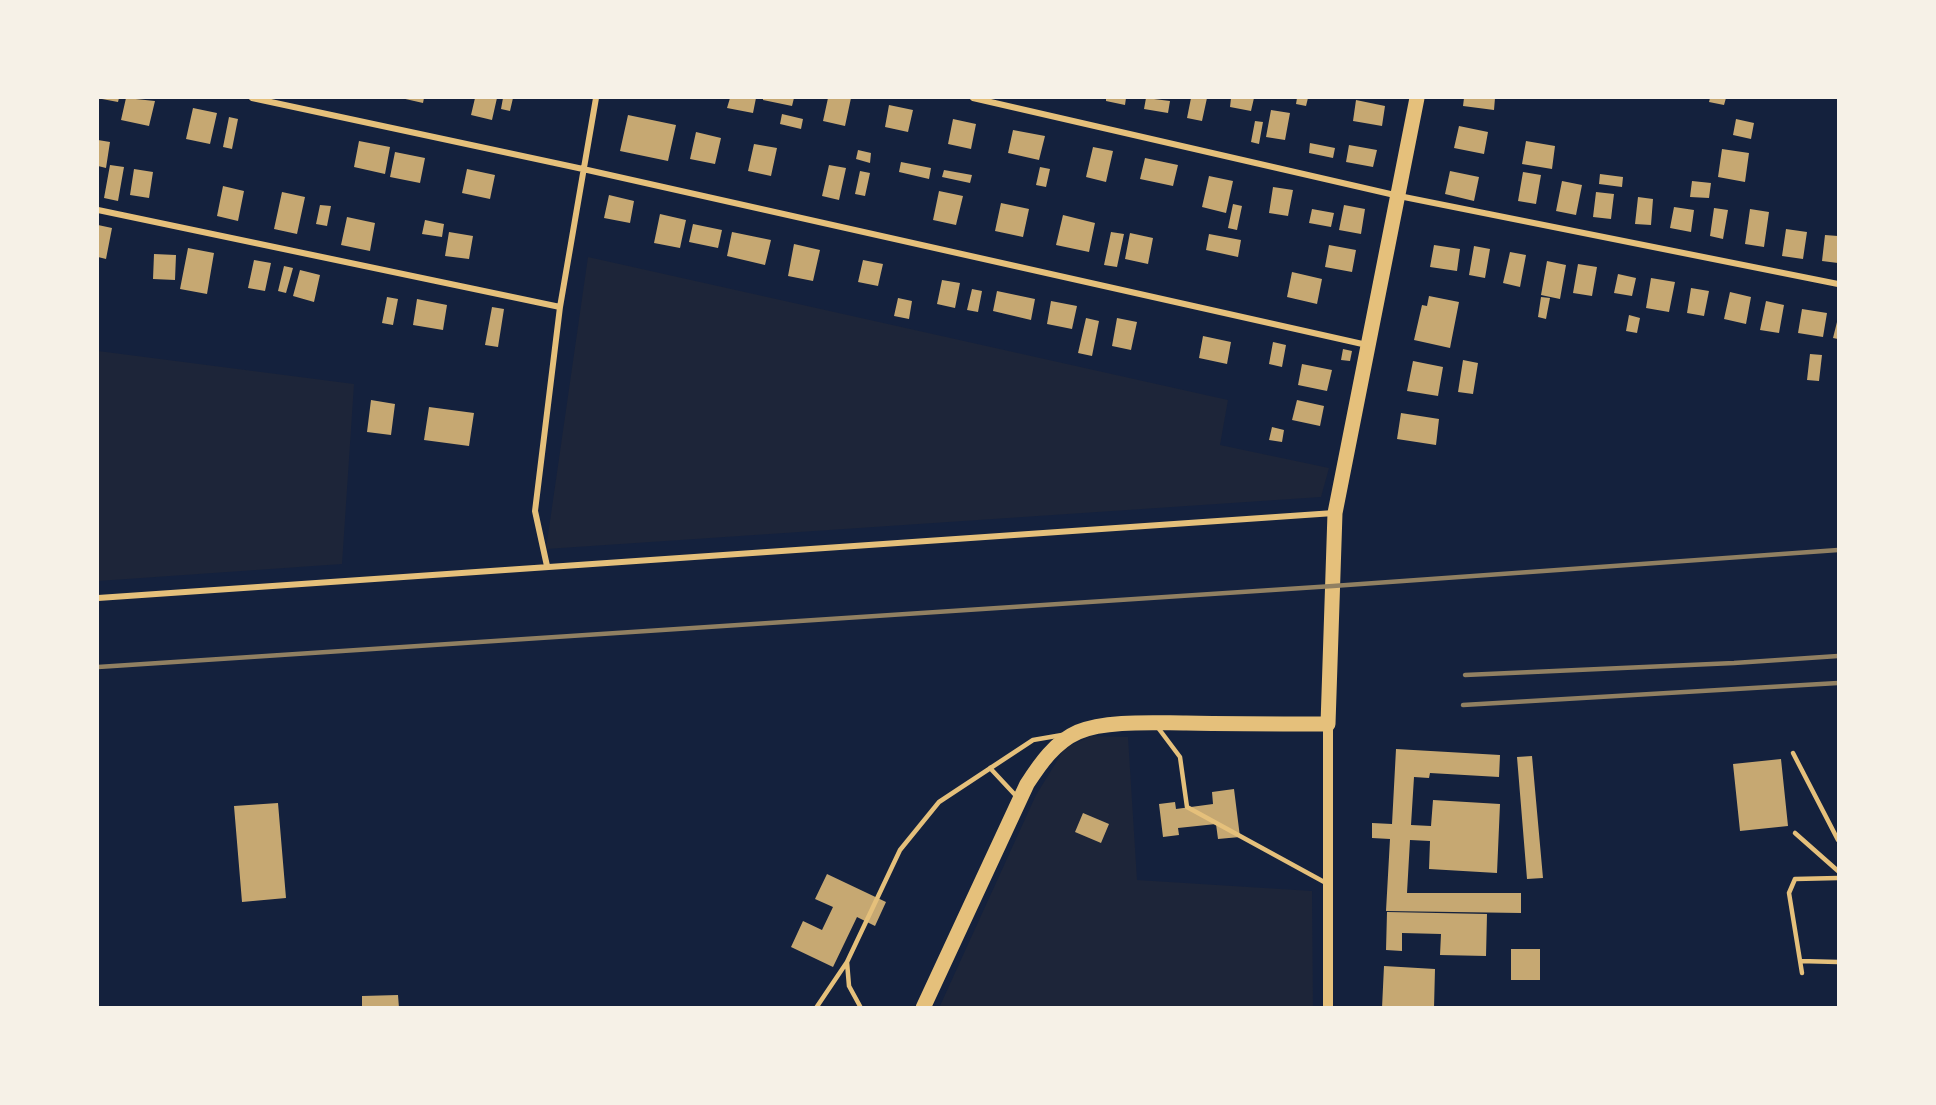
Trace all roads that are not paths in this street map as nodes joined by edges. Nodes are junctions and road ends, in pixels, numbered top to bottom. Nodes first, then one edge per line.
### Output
1 (252, 98) edge
2 (596, 98) edge
3 (973, 98) edge
4 (1417, 98) edge
5 (583, 169) junction
6 (1399, 196) junction
7 (98, 210) edge
8 (1839, 284) edge
9 (560, 308) junction
10 (1368, 345) junction
11 (1335, 513) junction
12 (547, 566) junction
13 (98, 598) edge
14 (1154, 723) junction
15 (1328, 724) junction
16 (1076, 733) junction
17 (1793, 753) dead end
18 (990, 768) junction
19 (1020, 800) junction
20 (1795, 833) dead end
21 (1839, 840) edge
22 (1839, 872) edge
23 (1839, 878) edge
24 (1328, 884) junction
25 (1800, 961) junction
26 (848, 962) junction
27 (1839, 962) edge
28 (1802, 973) dead end
29 (816, 1008) edge
30 (861, 1008) edge
31 (923, 1008) edge
32 (1328, 1008) edge

1 - 5 street
2 - 5 street
3 - 6 street
4 - 6 main road
5 - 9 street
5 - 10 street
6 - 8 street
6 - 10 main road
7 - 9 street
9 - 12 street
10 - 11 main road
11 - 12 street
11 - 15 main road
12 - 13 street
14 - 15 main road
14 - 16 main road
14 - 24 lane
15 - 24 street
16 - 18 lane
16 - 19 main road
17 - 21 lane
18 - 19 lane
18 - 26 lane
19 - 31 main road
20 - 22 lane
23 - 25 lane
24 - 32 street
25 - 27 lane
25 - 28 lane
26 - 29 lane
26 - 30 lane

